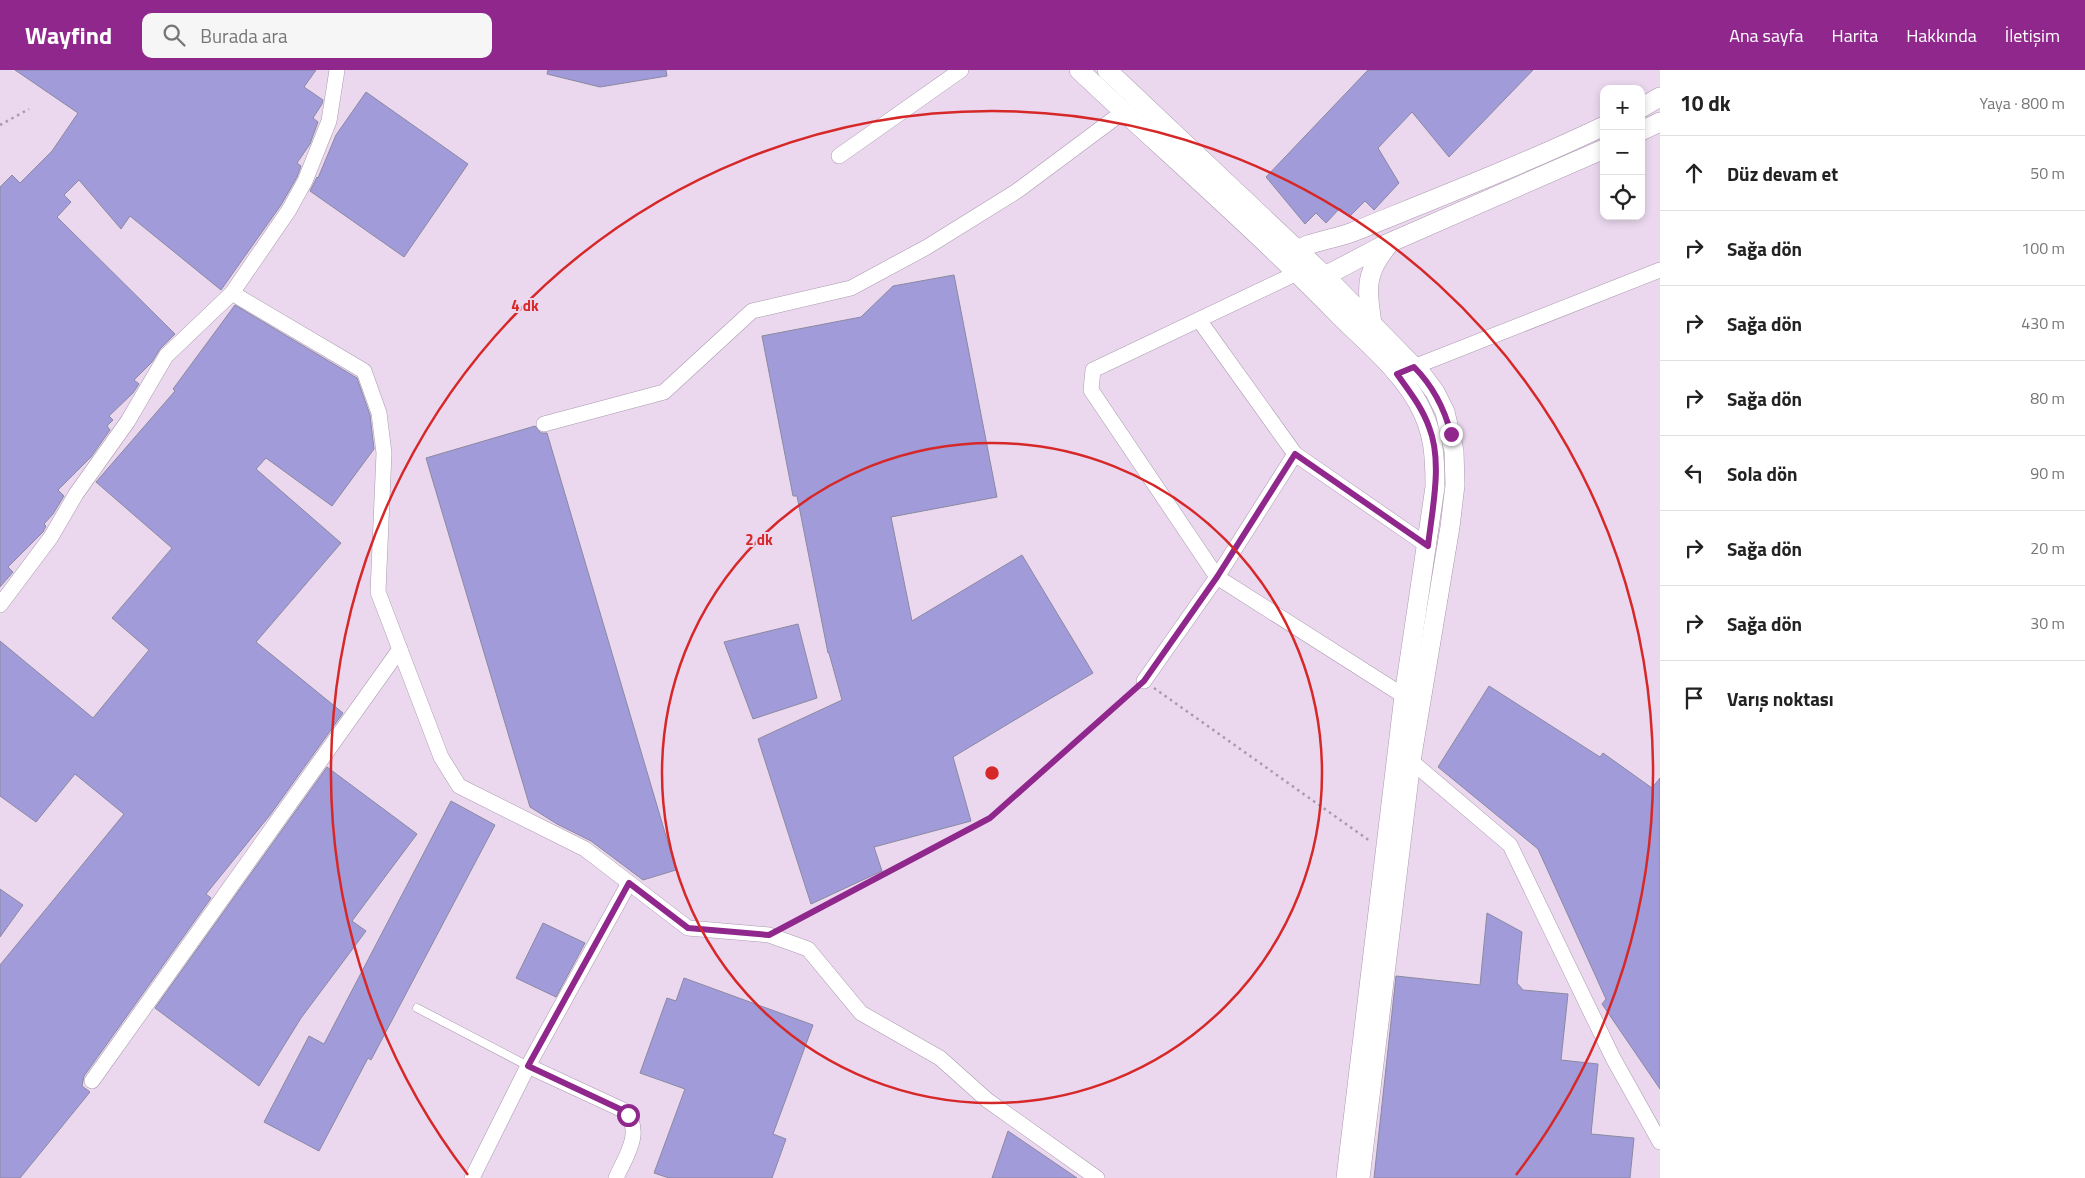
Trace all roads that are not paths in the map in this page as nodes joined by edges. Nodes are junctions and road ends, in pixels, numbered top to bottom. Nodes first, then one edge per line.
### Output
1 (337, 70) edge
2 (961, 70) edge
3 (1079, 70) edge
4 (1107, 70) edge
5 (1660, 97) edge
6 (1645, 106) edge
7 (1123, 112) junction
8 (1660, 122) edge
9 (1600, 128) edge
10 (1643, 130) edge
11 (1600, 151) edge
12 (839, 156) dead end
13 (1391, 242) junction
14 (1293, 261) junction
15 (1660, 270) edge
16 (1318, 281) junction
17 (232, 293) junction
18 (1199, 320) junction
19 (1372, 324) junction
20 (1405, 370) junction
21 (544, 424) dead end
22 (1295, 454) junction
23 (1428, 546) junction
24 (1217, 577) junction
25 (0, 605) edge
26 (400, 649) junction
27 (1144, 681) road end
28 (1404, 696) junction
29 (1404, 755) junction
30 (629, 883) junction
31 (417, 1008) dead end
32 (528, 1066) junction
33 (92, 1081) dead end
34 (1660, 1142) edge
35 (472, 1178) edge
36 (616, 1178) edge
37 (1097, 1178) edge
38 (1346, 1178) edge
39 (1360, 1178) edge

1 - 17 street
2 - 12 street
3 - 7 street
4 - 14 street
5 - 6 street
7 - 14 street
7 - 21 street
8 - 10 street
9 - 14 street
11 - 13 street
13 - 16 street
13 - 19 street
14 - 16 street
14 - 18 street
15 - 20 street
16 - 19 street
16 - 20 street
17 - 25 street
17 - 26 street
18 - 22 street
18 - 24 street
19 - 20 street
20 - 23 street
20 - 29 street
22 - 23 street
22 - 24 street
23 - 28 street
24 - 27 street
24 - 28 street
26 - 30 street
26 - 33 street
28 - 29 street
29 - 34 street
29 - 38 street
29 - 39 street
30 - 32 street
30 - 37 street
31 - 32 lane
32 - 35 street
32 - 36 street

